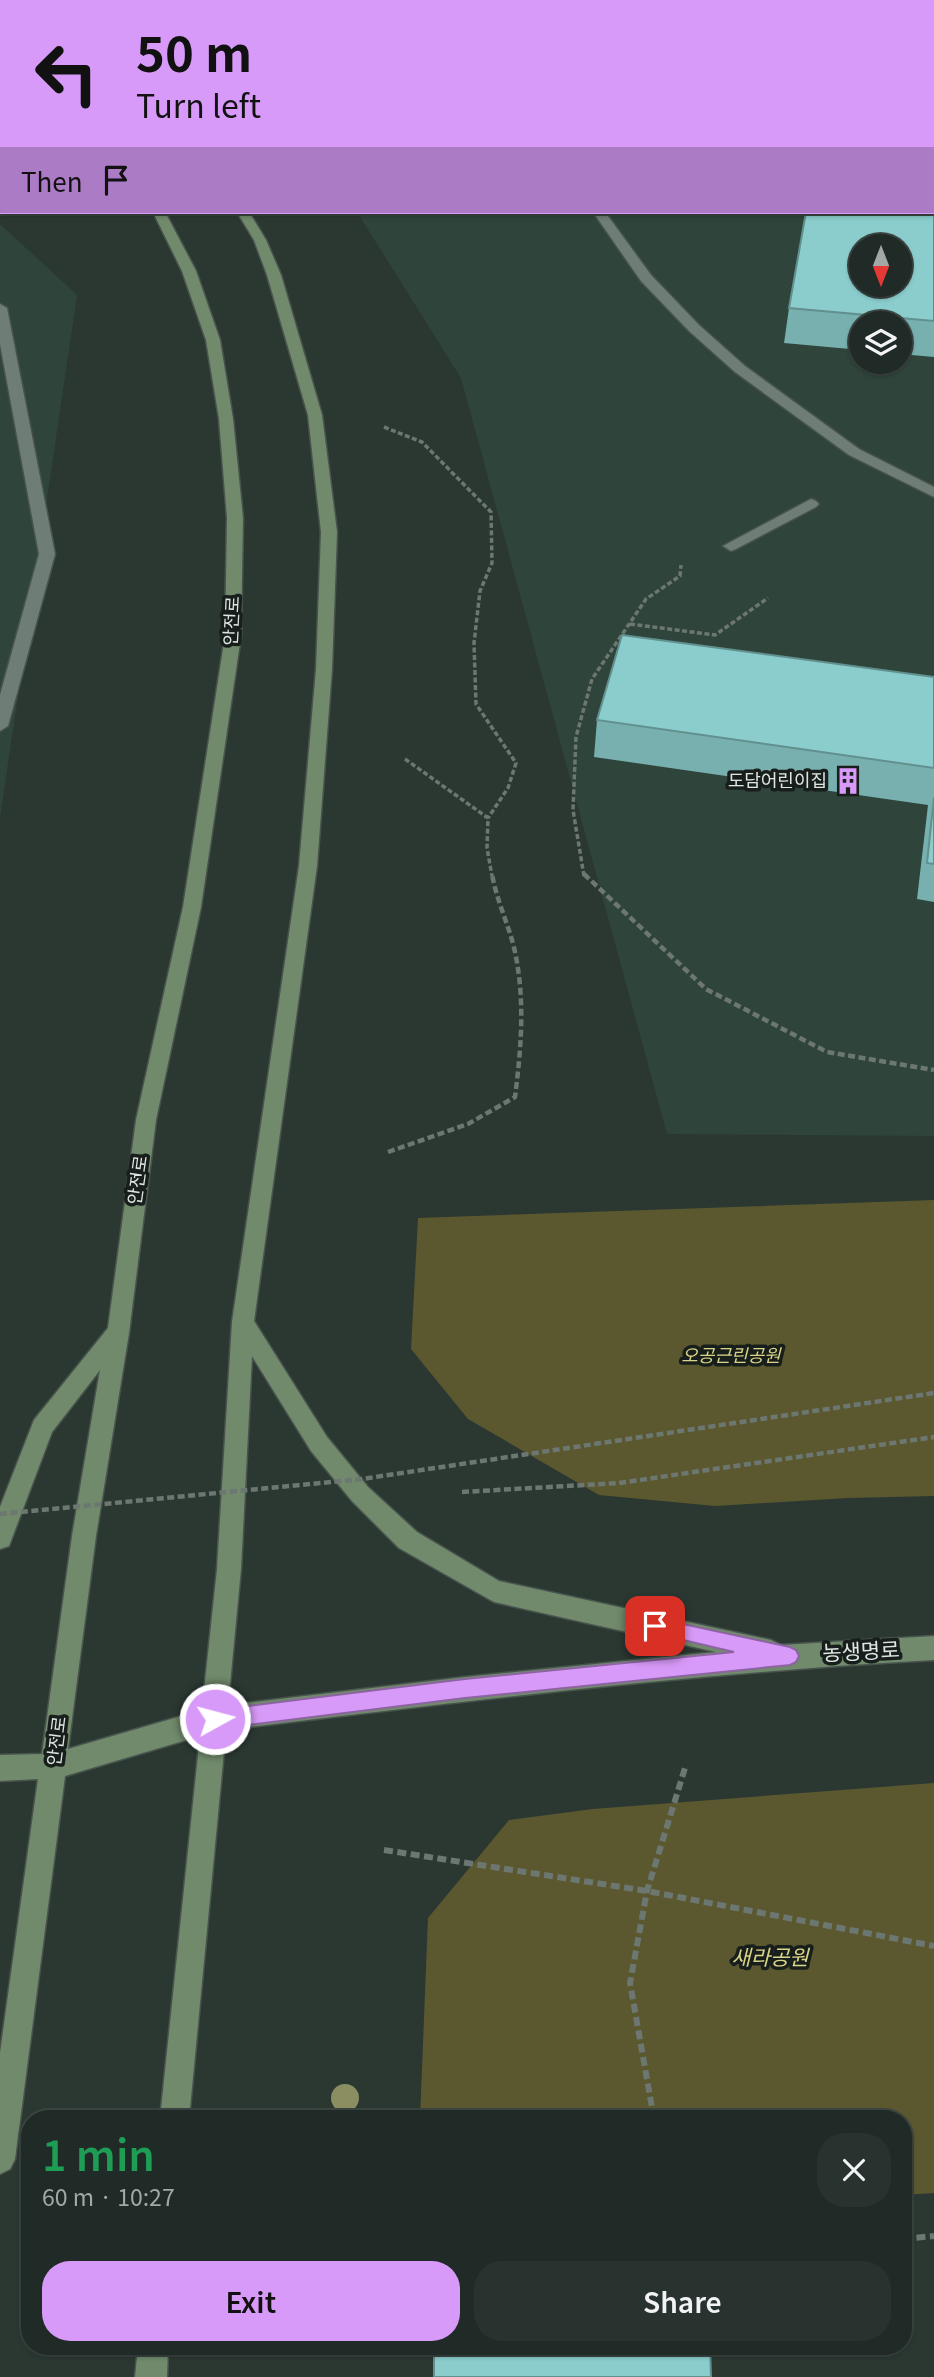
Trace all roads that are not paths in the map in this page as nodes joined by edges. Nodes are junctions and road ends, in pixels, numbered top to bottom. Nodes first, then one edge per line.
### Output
1 (160, 214) edge
2 (244, 214) edge
3 (600, 214) edge
4 (0, 308) edge
5 (934, 493) edge
6 (811, 504) dead end
7 (731, 547) dead end
8 (8, 668) edge
9 (0, 726) edge
10 (243, 1322) junction
11 (118, 1333) junction
12 (0, 1538) edge
13 (934, 1648) edge
14 (790, 1656) junction
15 (215, 1719) junction
16 (54, 1766) junction
17 (0, 1768) edge
18 (176, 2110) edge
19 (0, 2159) edge
20 (152, 2355) edge
21 (151, 2377) edge

1 - 11 street, 안전로
2 - 10 street
3 - 5 lane
4 - 8 lane
6 - 7 lane
8 - 9 lane
10 - 14 street
10 - 15 street
11 - 12 street
11 - 16 street, 안전로
13 - 14 street, 농생명로
14 - 15 street, 농생명로
15 - 16 street, 농생명로
15 - 18 street
16 - 17 street, 농생명로
16 - 19 street, 안전로
20 - 21 street

